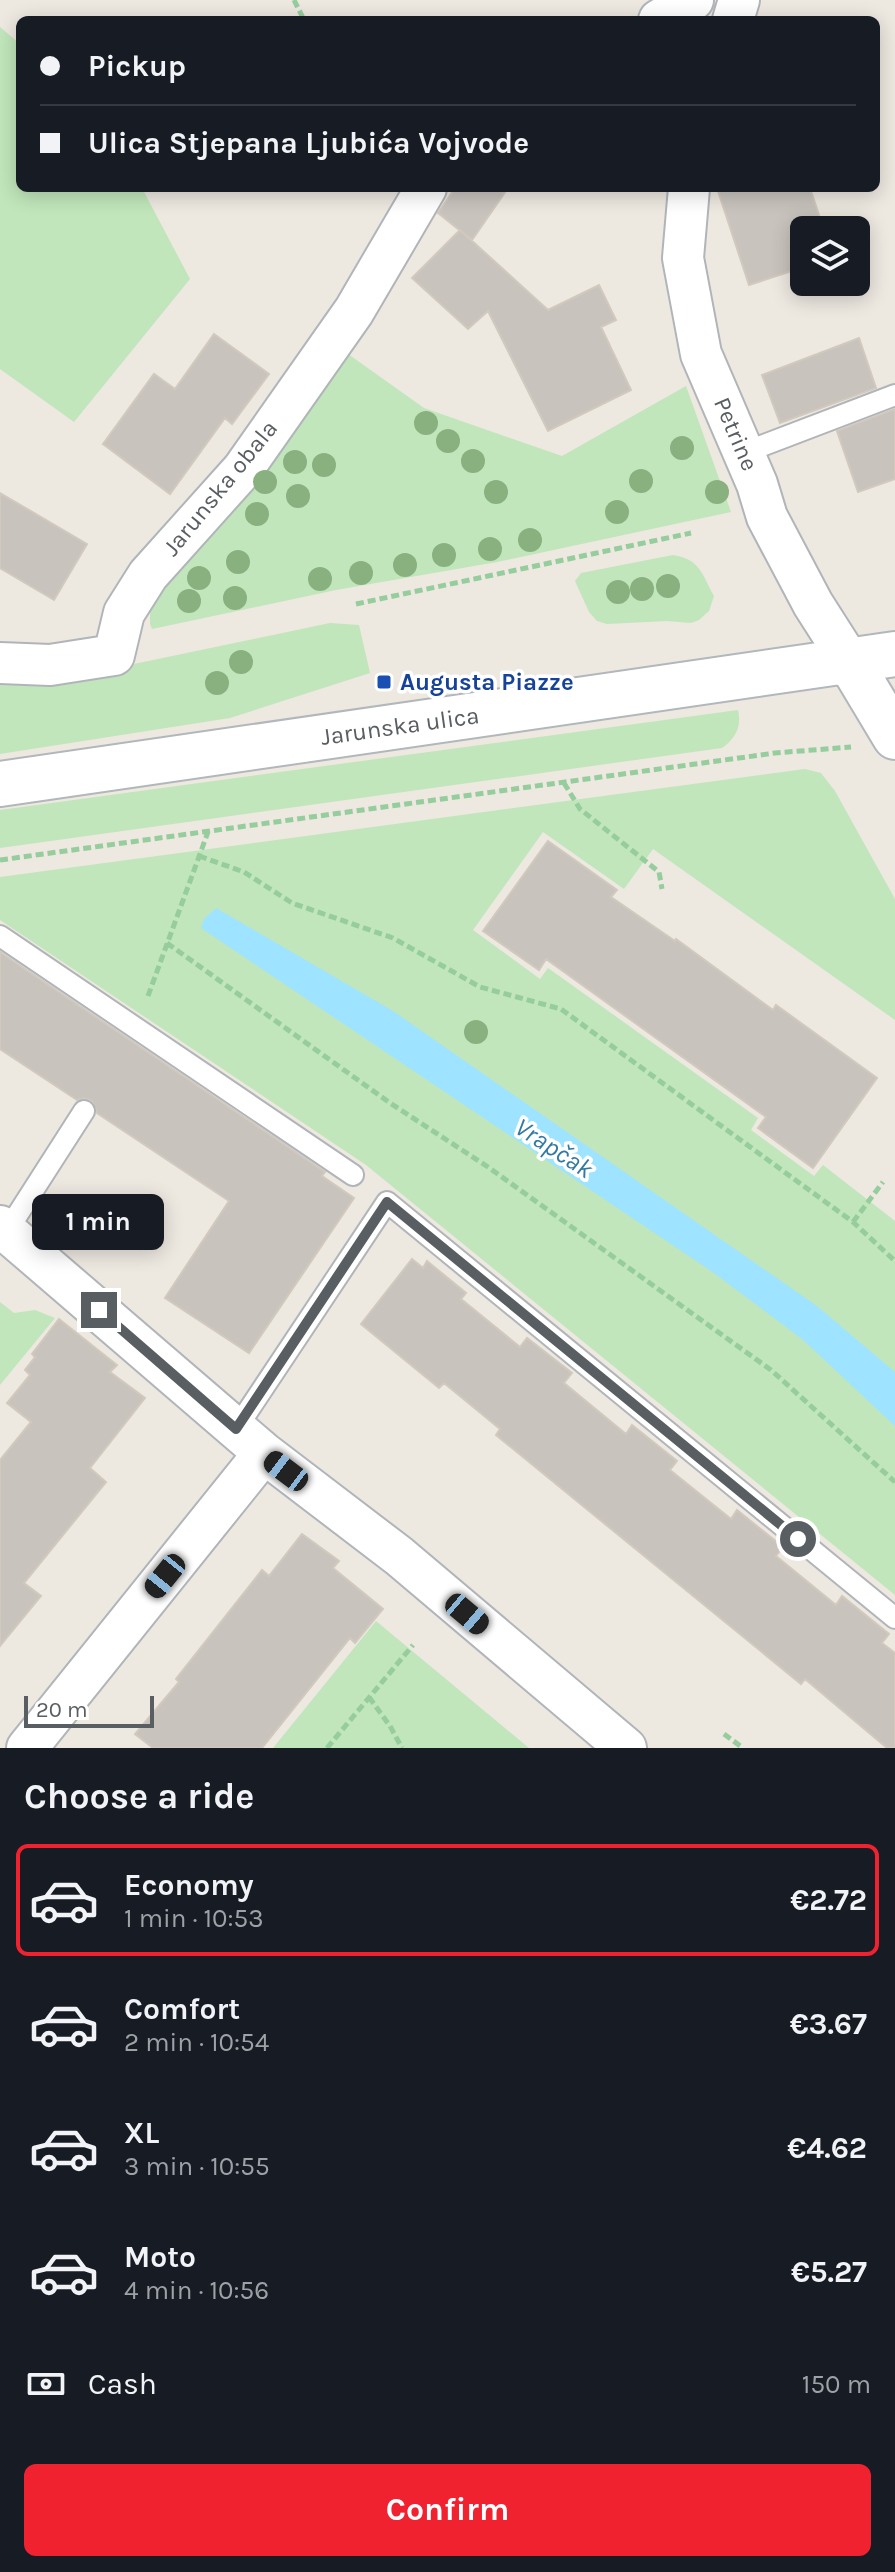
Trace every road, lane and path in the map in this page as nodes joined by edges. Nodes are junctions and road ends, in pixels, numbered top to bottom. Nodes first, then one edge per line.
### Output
1 (693, 0) edge
2 (666, 16) edge
3 (424, 192) edge
4 (689, 192) edge
5 (895, 395) edge
6 (743, 453) junction
7 (691, 533) dead end
8 (356, 604) dead end
9 (895, 654) edge
10 (850, 662) junction
11 (0, 663) edge
12 (874, 742) edge
13 (564, 783) junction
14 (0, 784) edge
15 (208, 832) junction
16 (199, 856) junction
17 (0, 860) edge
18 (662, 889) dead end
19 (0, 936) edge
20 (167, 943) junction
21 (137, 1028) junction
22 (84, 1111) dead end
23 (353, 1175) dead end
24 (883, 1182) dead end
25 (853, 1222) junction
26 (4, 1228) edge
27 (895, 1261) edge
28 (250, 1441) junction
29 (895, 1482) edge
30 (895, 1618) edge
31 (413, 1645) dead end
32 (369, 1697) junction
33 (724, 1734) dead end
34 (27, 1748) edge
35 (327, 1748) edge
36 (402, 1748) edge
37 (626, 1748) edge
38 (743, 1748) edge

1 - 2 street
3 - 11 street, Jarunska obala
4 - 6 street, Petrine
5 - 6 lane
6 - 10 street, Petrine
7 - 8 path
9 - 10 street, Jarunska ulica
10 - 12 street
10 - 14 street, Jarunska ulica
12 - 13 path
13 - 15 path
13 - 18 path
15 - 16 path
15 - 17 path
16 - 20 path
16 - 25 path
19 - 21 lane
20 - 21 path
20 - 29 path
21 - 23 lane
22 - 26 lane
24 - 25 path
25 - 27 path
26 - 28 street
28 - 30 lane
28 - 34 street
28 - 37 street
31 - 32 path
32 - 35 path
32 - 36 path
33 - 38 path

